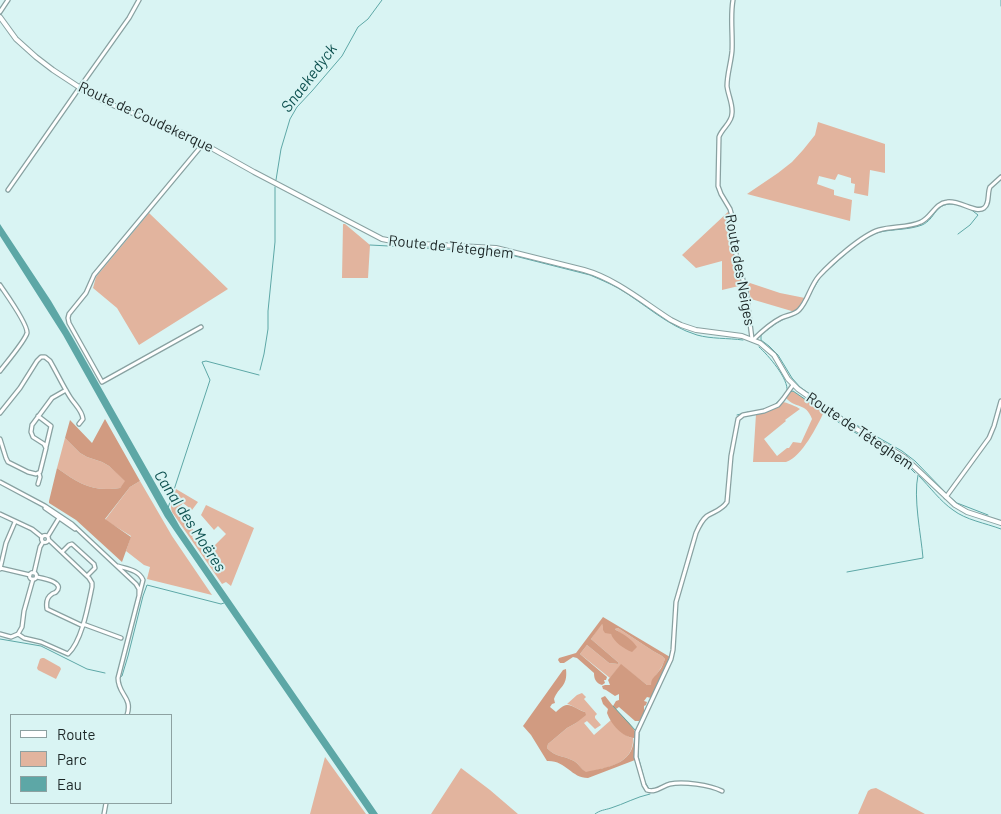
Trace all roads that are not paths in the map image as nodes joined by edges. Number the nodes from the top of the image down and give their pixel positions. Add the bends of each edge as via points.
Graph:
1 (8, 0) edge
2 (139, 0) edge
3 (733, 0) edge
4 (0, 12) edge
5 (0, 17) edge
6 (80, 87) junction
7 (204, 144) junction
8 (1001, 177) edge
9 (279, 185) joint
10 (8, 190) dead end
11 (0, 286) edge
12 (201, 327) dead end
13 (752, 339) junction
14 (0, 371) edge
15 (793, 385) junction
16 (66, 390) junction
17 (1001, 401) edge
18 (0, 412) edge
19 (38, 416) junction
20 (79, 424) dead end
21 (0, 439) edge
22 (46, 447) junction
23 (2, 450) edge
24 (39, 473) junction
25 (0, 482) edge
26 (38, 484) dead end
27 (946, 497) junction
28 (0, 514) edge
29 (60, 517) junction
30 (15, 522) junction
31 (1001, 524) edge
32 (42, 537) junction
33 (48, 538) junction
34 (43, 542) junction
35 (0, 548) edge
36 (4, 550) junction
37 (61, 552) junction
38 (116, 565) junction
39 (0, 568) edge
40 (34, 573) junction
41 (30, 575) junction
42 (141, 575) junction
43 (87, 576) junction
44 (35, 578) junction
45 (132, 581) junction
46 (139, 596) junction
47 (83, 625) junction
48 (0, 634) edge
49 (18, 634) junction
50 (121, 638) dead end
51 (127, 714) edge
52 (722, 791) dead end

1 - 4 street
2 - 6 street
3 - 13 street, Route des Neiges via 732,51 727,81 732,114 719,137 718,180 731,211 733,244 746,291
5 - 6 main road, Route de Coudekerque via 29,52
6 - 7 main road, Route de Coudekerque via 101,100
6 - 10 street
7 - 9 main road, Route de Coudekerque
7 - 12 street via 94,276 68,317 102,382
8 - 13 street via 990,187 984,208 976,210 957,202 945,202 921,222 867,236 817,277 799,310
9 - 13 main road, Route de Téteghem via 384,240 496,248 580,269 611,281 682,325 702,332
11 - 14 street via 25,324 27,333
13 - 15 main road, Route de Téteghem via 772,353
15 - 27 main road, Route de Téteghem via 848,424 906,458
15 - 52 street via 776,406 743,415 738,420 727,502 723,508 704,518 696,532 676,600 672,657 637,733 636,758 647,790 675,784
16 - 18 street via 50,360 42,357
16 - 19 street via 52,398
16 - 20 street via 82,416
17 - 27 street via 990,438
19 - 22 street via 52,426
19 - 22 street via 31,432 35,440
21 - 23 street
22 - 24 street
23 - 24 street via 9,463 28,472
24 - 26 street
25 - 29 street
27 - 31 main road, Route de Téteghem via 967,512
28 - 30 street
29 - 33 street
29 - 38 street via 75,526
30 - 32 street
30 - 36 street
32 - 33 street
32 - 34 street
33 - 34 street
33 - 37 street
34 - 40 street
35 - 36 street
36 - 39 street
37 - 43 street
37 - 43 street via 72,543 94,564 95,568
38 - 42 street
38 - 45 street
39 - 41 street
40 - 41 street
40 - 44 street
41 - 44 street
42 - 45 street via 138,581
42 - 46 street via 143,581
43 - 47 street via 92,586
44 - 47 street via 57,585 56,592 48,597 47,609
44 - 49 street
45 - 46 street via 138,587
46 - 51 street via 118,678 119,687 128,702
47 - 49 street via 68,654
47 - 50 street
48 - 49 street via 8,637

